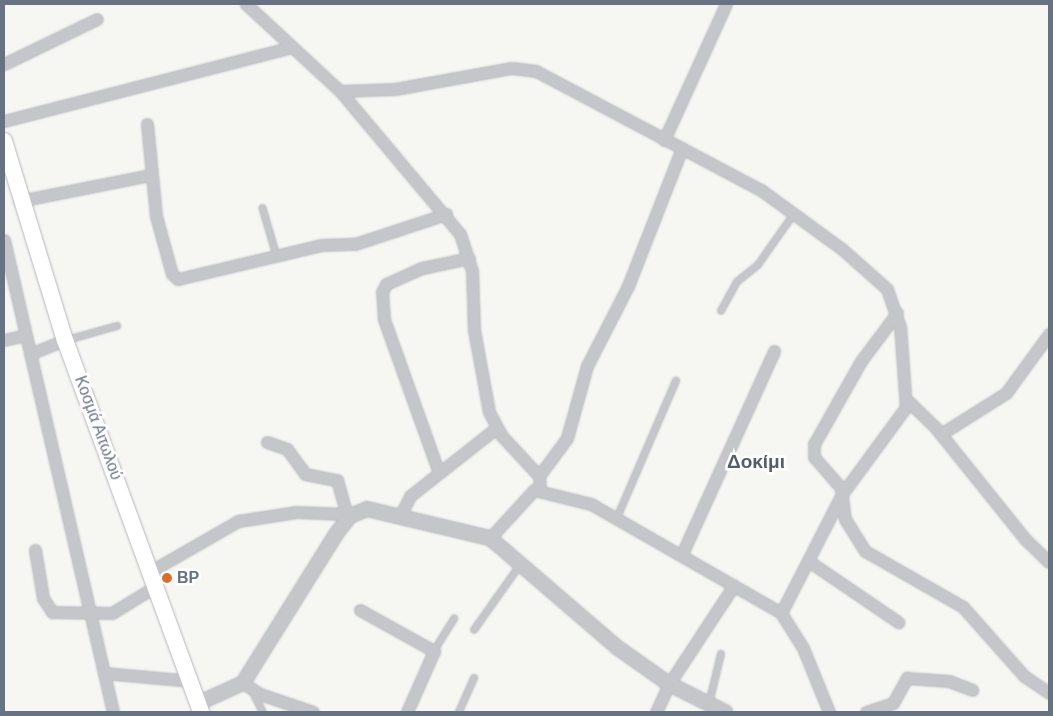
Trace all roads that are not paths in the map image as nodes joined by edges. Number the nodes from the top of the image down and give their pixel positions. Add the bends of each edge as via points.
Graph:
1 (246, 4) edge
2 (726, 4) edge
3 (97, 19) dead end
4 (292, 47) junction
5 (4, 64) edge
6 (340, 91) junction
7 (4, 121) edge
8 (147, 124) dead end
9 (4, 140) edge
10 (664, 140) junction
11 (682, 148) junction
12 (150, 175) junction
13 (19, 200) junction
14 (263, 208) dead end
15 (446, 214) junction
16 (794, 214) junction
17 (4, 240) edge
18 (276, 256) junction
19 (468, 258) junction
20 (721, 311) dead end
21 (897, 313) junction
22 (117, 326) dead end
23 (1049, 334) edge
24 (26, 335) junction
25 (4, 340) edge
26 (65, 340) junction
27 (774, 351) dead end
28 (30, 354) junction
29 (676, 381) dead end
30 (907, 400) junction
31 (496, 428) junction
32 (941, 434) junction
33 (267, 442) dead end
34 (439, 473) junction
35 (539, 476) junction
36 (540, 489) junction
37 (842, 494) junction
38 (401, 514) junction
39 (346, 516) junction
40 (617, 518) junction
41 (490, 538) junction
42 (34, 550) dead end
43 (682, 554) junction
44 (810, 562) junction
45 (1049, 562) edge
46 (522, 563) junction
47 (154, 579) junction
48 (734, 585) junction
49 (360, 610) dead end
50 (781, 613) junction
51 (91, 616) junction
52 (454, 618) dead end
53 (898, 622) dead end
54 (474, 630) dead end
55 (434, 651) junction
56 (720, 654) dead end
57 (104, 673) junction
58 (474, 678) dead end
59 (192, 681) junction
60 (669, 684) junction
61 (247, 686) junction
62 (972, 690) dead end
63 (1049, 693) edge
64 (200, 708) edge
65 (716, 710) edge
66 (114, 712) edge
67 (263, 712) edge
68 (313, 712) edge
69 (407, 712) edge
70 (459, 712) edge
71 (656, 712) edge
72 (829, 712) edge
73 (866, 712) edge

1 - 4 street
2 - 10 street
3 - 5 street
4 - 6 street
4 - 7 street
6 - 10 street via 364,93 481,72 527,69 560,82
6 - 15 street via 376,138
8 - 12 street
9 - 13 main road, Κοσμά Αιτωλού
10 - 11 street
11 - 16 street via 760,190
11 - 35 street via 628,286 587,366 567,438
12 - 13 street
12 - 18 street via 175,277 219,273
13 - 26 main road, Κοσμά Αιτωλού
14 - 18 lane
15 - 18 street via 354,244 322,245
15 - 19 street
16 - 20 lane via 758,265 737,282
16 - 21 street via 887,289
17 - 24 street
19 - 31 street via 481,376
19 - 34 street via 422,268 386,284 382,292 384,319
21 - 30 street
21 - 37 street via 860,361 813,447 816,462
22 - 26 lane
23 - 32 street via 1006,393
24 - 25 street
24 - 28 street
26 - 28 street
26 - 47 main road, Κοσμά Αιτωλού
27 - 43 street
28 - 51 street
29 - 40 lane
30 - 32 street
30 - 37 street
31 - 34 street
31 - 35 street
32 - 45 street via 1025,540
33 - 39 street via 287,448 305,474 334,477
34 - 38 street via 408,498
35 - 36 street
36 - 40 street via 591,504
36 - 41 street via 532,492
37 - 44 street
37 - 63 street via 841,508 849,530 865,551 963,607 1024,676
38 - 39 street via 364,509
38 - 41 street
39 - 47 street via 296,512 238,520
39 - 61 street
40 - 43 street
41 - 46 street
42 - 51 street via 46,607
43 - 48 street
44 - 50 street
44 - 53 street
46 - 54 lane
46 - 60 street via 594,629
47 - 51 street via 118,611
47 - 59 main road, Κοσμά Αιτωλού
48 - 50 street
48 - 60 street
49 - 55 street
50 - 72 street via 803,648
51 - 57 street
52 - 55 lane
55 - 69 street
56 - 65 lane
57 - 59 street
57 - 66 street
58 - 70 lane
59 - 64 main road, Κοσμά Αιτωλού
60 - 65 street
60 - 71 street
61 - 64 street
61 - 67 lane
61 - 68 street
62 - 73 street via 948,681 907,678 893,703

